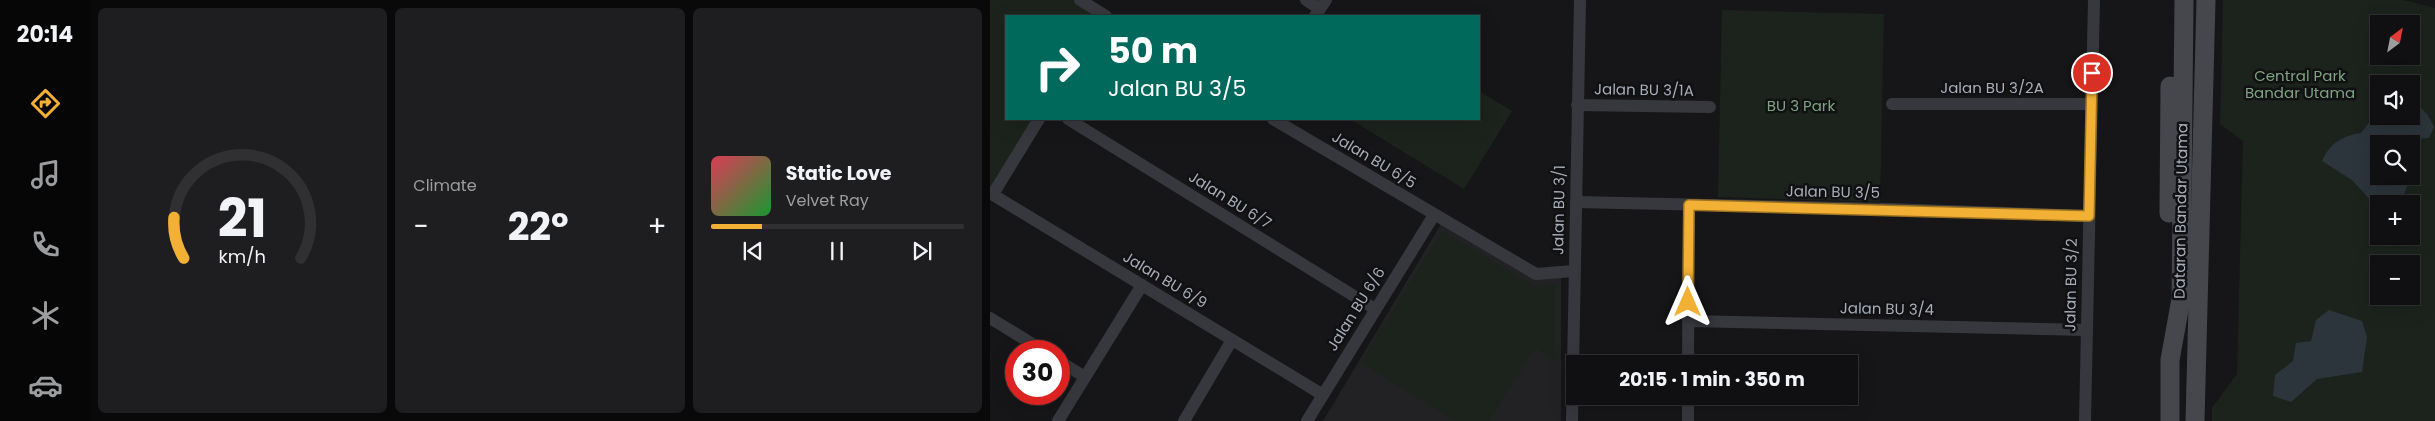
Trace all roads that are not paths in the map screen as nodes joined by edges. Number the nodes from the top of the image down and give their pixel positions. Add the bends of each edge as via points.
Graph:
1 (1080, 0) edge
2 (1306, 0) edge
3 (1580, 0) edge
4 (2094, 0) edge
5 (2172, 0) edge
6 (2184, 0) edge
7 (2206, 0) edge
8 (1320, 8) edge
9 (1102, 15) edge
10 (1892, 104) dead end
11 (2091, 104) junction
12 (1577, 105) junction
13 (1710, 107) dead end
14 (1038, 120) edge
15 (1070, 120) edge
16 (1275, 120) edge
17 (991, 194) edge
18 (1576, 202) junction
19 (1689, 205) junction
20 (1434, 215) junction
21 (2089, 216) junction
22 (1573, 271) junction
23 (1142, 285) junction
24 (1375, 309) junction
25 (990, 318) edge
26 (1688, 320) junction
27 (2086, 330) junction
28 (1026, 340) edge
29 (1232, 340) junction
30 (1688, 355) edge
31 (2170, 360) junction
32 (1070, 368) edge
33 (1086, 377) junction
34 (1323, 395) junction
35 (1688, 405) edge
36 (1058, 421) edge
37 (1184, 421) edge
38 (1307, 421) edge
39 (1572, 421) edge
40 (1688, 421) edge
41 (2085, 421) edge
42 (2170, 421) edge
43 (2195, 421) edge

1 - 9 street
2 - 8 street
3 - 12 street, Jalan BU 3/1
4 - 11 street, Jalan BU 3/2
5 - 31 main road
6 - 31 main road, Dataran Bandar Utama via 2181,299
7 - 43 main road, Dataran Bandar Utama
10 - 11 street, Jalan BU 3/2A
11 - 21 street, Jalan BU 3/2
12 - 13 street, Jalan BU 3/1A
12 - 18 street, Jalan BU 3/1
14 - 17 street
15 - 24 street, Jalan BU 6/7
16 - 20 street, Jalan BU 6/5
17 - 23 street, Jalan BU 6/9
18 - 19 street, Jalan BU 3/5
18 - 22 street, Jalan BU 3/1
19 - 21 street, Jalan BU 3/5
19 - 26 street
20 - 22 street, Jalan BU 6/5 via 1536,274
20 - 24 street, Jalan BU 6/6
21 - 27 street, Jalan BU 3/2
22 - 39 street, Jalan BU 3/1
23 - 29 street, Jalan BU 6/9
23 - 33 street
24 - 34 street, Jalan BU 6/6
25 - 28 street
26 - 27 street, Jalan BU 3/4
26 - 30 street
27 - 41 street, Jalan BU 3/2
29 - 34 street, Jalan BU 6/9
29 - 37 street
31 - 42 main road, Dataran Bandar Utama
32 - 33 street
33 - 36 street
34 - 38 street, Jalan BU 6/6
35 - 40 street

